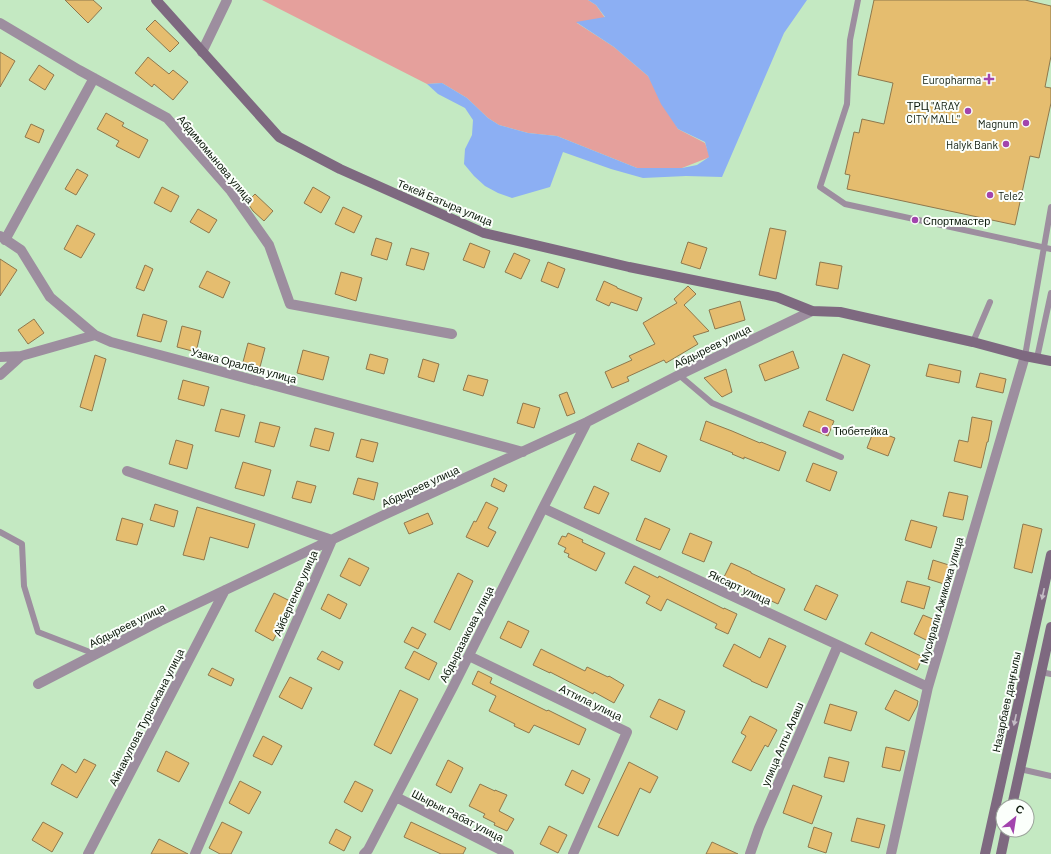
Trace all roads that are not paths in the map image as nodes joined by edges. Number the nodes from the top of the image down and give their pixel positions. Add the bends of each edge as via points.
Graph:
1 (156, 0) edge
2 (227, 0) edge
3 (858, 0) edge
4 (0, 24) edge
5 (202, 52) junction
6 (94, 78) junction
7 (1051, 207) edge
8 (3, 238) edge
9 (1044, 248) junction
10 (1051, 249) edge
11 (1051, 293) edge
12 (990, 302) dead end
13 (812, 311) junction
14 (452, 334) dead end
15 (95, 335) junction
16 (973, 342) junction
17 (21, 356) junction
18 (1025, 356) junction
19 (0, 357) edge
20 (1037, 358) junction
21 (1051, 361) edge
22 (0, 375) edge
23 (679, 375) junction
24 (587, 422) junction
25 (523, 452) junction
26 (841, 457) dead end
27 (127, 471) dead end
28 (543, 508) junction
29 (0, 532) edge
30 (332, 540) junction
31 (1051, 555) edge
32 (225, 590) junction
33 (1051, 627) edge
34 (838, 645) junction
35 (95, 654) junction
36 (469, 656) junction
37 (1046, 673) edge
38 (38, 684) dead end
39 (928, 687) junction
40 (1020, 769) junction
41 (1051, 776) edge
42 (396, 797) junction
43 (1014, 798) edge
44 (1004, 838) edge
45 (88, 854) edge
46 (195, 854) edge
47 (364, 854) edge
48 (509, 854) edge
49 (573, 854) edge
50 (750, 854) edge
51 (891, 854) edge
52 (985, 854) edge
53 (1001, 854) edge

1 - 5 street, Текей Батыра улица
2 - 5 street
3 - 9 lane via 850,40 847,104 820,187 845,204
4 - 6 street, Абдимомынова улица
5 - 13 street, Текей Батыра улица via 279,137 340,169 484,234 777,298
6 - 8 street
6 - 14 street, Абдимомынова улица via 167,118 231,191 269,245 290,304
7 - 9 lane
8 - 15 street, Узака Оралбая улица via 21,250 50,297
9 - 10 lane
9 - 18 lane
11 - 20 lane
12 - 16 lane
13 - 16 street, Текей Батыра улица via 840,312
13 - 23 street, Абдыреев улица
15 - 17 street
15 - 25 street, Узака Оралбая улица via 111,342
16 - 18 street, Текей Батыра улица
17 - 19 street
17 - 22 street
18 - 20 street, Текей Батыра улица
18 - 39 street, Мусирали Ажикожа улица
20 - 21 street, Текей Батыра улица
23 - 24 street, Абдыреев улица
23 - 26 lane via 712,403
24 - 25 street, Абдыреев улица
24 - 28 street, Абдыразакова улица
25 - 30 street, Абдыреев улица
27 - 30 street, Айбергенов улица
28 - 34 street, Яксарт улица
28 - 36 street, Абдыразакова улица
29 - 35 lane via 22,544 24,586 38,632
30 - 32 street, Абдыреев улица
30 - 46 street, Айбергенов улица
31 -> 52 street, Назарбаев даңғылы
32 - 35 street, Абдыреев улица
32 - 45 street, Айнакулова Турысжана улица
33 - 37 street
34 - 39 street, Яксарт улица
34 - 50 street, улица Алты Алаш
35 - 38 street, Абдыреев улица
36 - 42 street, Абдыразакова улица
36 - 49 street, Аттила улица via 627,732
37 - 40 street
39 - 51 street, Мусирали Ажикожа улица
40 - 41 lane
40 - 43 street
42 - 47 street, Абдыразакова улица
42 - 48 street, Шырык Рабат улица
44 - 53 street

